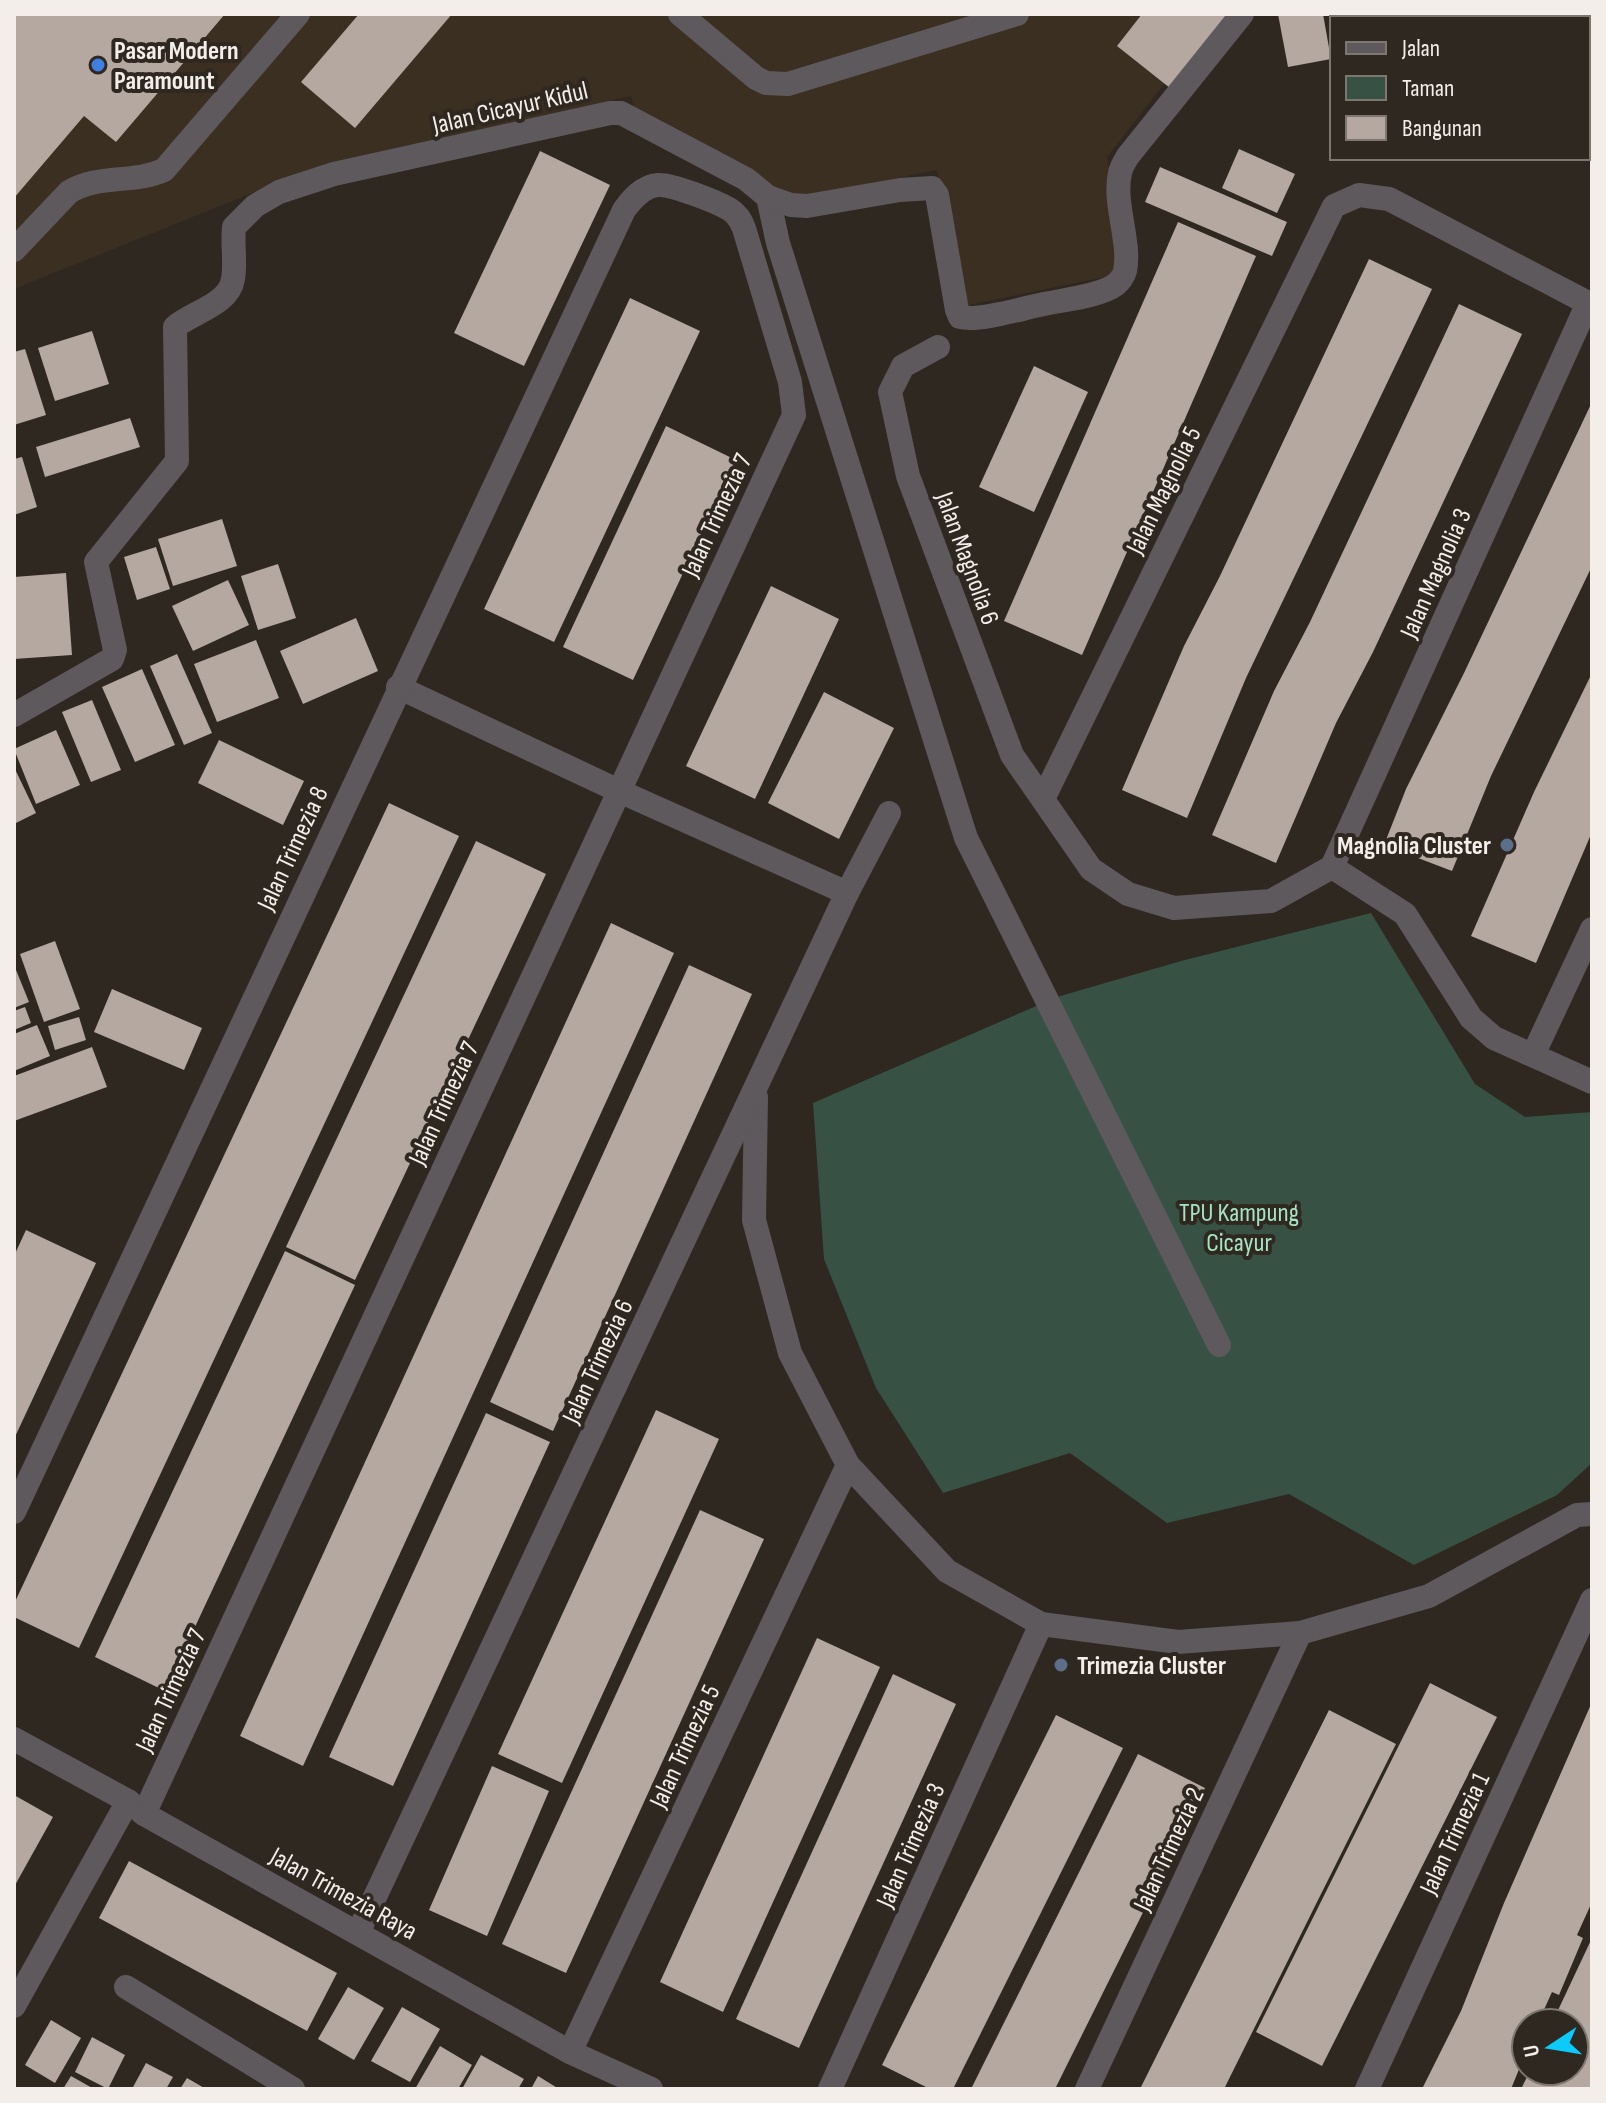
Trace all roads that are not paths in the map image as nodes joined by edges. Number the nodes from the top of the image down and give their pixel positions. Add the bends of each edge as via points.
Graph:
1 (298, 14) edge
2 (1017, 14) edge
3 (1242, 14) edge
4 (693, 18) edge
5 (768, 197) junction
6 (14, 250) edge
7 (1590, 302) edge
8 (938, 347) dead end
9 (794, 415) joint
10 (398, 687) junction
11 (14, 715) edge
12 (619, 791) junction
13 (1043, 799) junction
14 (889, 813) dead end
15 (1332, 867) junction
16 (847, 893) junction
17 (1592, 929) edge
18 (1533, 1055) junction
19 (1592, 1082) edge
20 (756, 1088) junction
21 (1219, 1345) dead end
22 (848, 1465) junction
23 (14, 1512) edge
24 (1592, 1514) edge
25 (1592, 1600) edge
26 (1041, 1624) junction
27 (1300, 1633) junction
28 (14, 1739) edge
29 (136, 1807) junction
30 (358, 1933) junction
31 (126, 1987) dead end
32 (14, 2006) edge
33 (570, 2052) junction
34 (293, 2089) edge
35 (651, 2089) edge
36 (830, 2089) edge
37 (1087, 2089) edge
38 (1367, 2089) edge

1 - 6 street via 164,170 79,186
2 - 4 street via 788,84 756,78
3 - 5 street, Jalan Cicayur Kidul via 1120,171 1125,271 1113,287 964,319 957,310 932,188 798,206
5 - 11 street, Jalan Cicayur Kidul via 746,179 636,119 610,113 334,174 255,206 234,227 231,287 175,327 177,461 96,562 115,650 112,659
5 - 21 street via 778,243 966,838
7 - 13 street, Jalan Magnolia 5 via 1389,199 1359,195 1334,206
7 - 15 street, Jalan Magnolia 3
8 - 13 street, Jalan Magnolia 6 via 903,366 890,392 908,476 1012,755
9 - 10 street, Jalan Trimezia 8 via 790,382 742,221 729,209 660,185 642,191 624,210
9 - 12 street, Jalan Trimezia 7
10 - 12 street
10 - 23 street, Jalan Trimezia 8
12 - 16 street
12 - 29 street, Jalan Trimezia 7
13 - 15 street, Jalan Magnolia 6 via 1091,869 1128,894 1174,908 1271,901
14 - 16 street, Jalan Trimezia 6
15 - 18 street via 1405,914 1471,1018 1494,1038
16 - 20 street, Jalan Trimezia 6
17 - 18 street
18 - 19 street
20 - 22 street via 754,1220 790,1353
20 - 30 street, Jalan Trimezia 6
22 - 26 street via 947,1571
22 - 33 street, Jalan Trimezia 5
24 - 27 street via 1577,1515 1429,1596
25 - 38 street, Jalan Trimezia 1
26 - 27 street via 1178,1642
26 - 36 street, Jalan Trimezia 3
27 - 37 street, Jalan Trimezia 2
28 - 29 street, Jalan Trimezia Raya
29 - 30 street, Jalan Trimezia Raya
29 - 32 street, Jalan Trimezia 7
30 - 33 street, Jalan Trimezia Raya
31 - 34 street
33 - 35 street, Jalan Trimezia Raya

